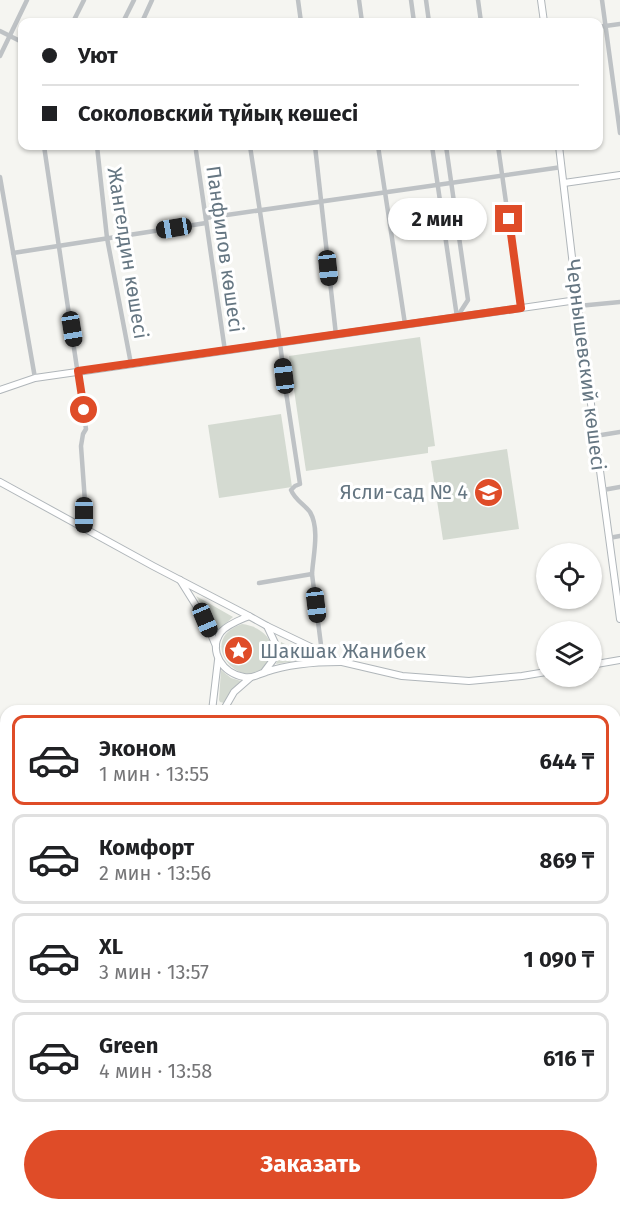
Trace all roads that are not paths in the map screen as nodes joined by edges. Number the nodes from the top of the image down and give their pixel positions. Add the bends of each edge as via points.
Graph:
1 (27, 0) edge
2 (84, 0) edge
3 (134, 0) edge
4 (152, 0) edge
5 (298, 0) edge
6 (359, 0) edge
7 (411, 0) edge
8 (426, 0) edge
9 (478, 0) edge
10 (541, 0) edge
11 (602, 0) edge
12 (75, 18) edge
13 (125, 18) edge
14 (144, 18) edge
15 (300, 18) edge
16 (361, 18) edge
17 (413, 18) edge
18 (428, 18) edge
19 (480, 18) edge
20 (543, 18) edge
21 (620, 24) edge
22 (605, 26) junction
23 (0, 31) edge
24 (9, 36) junction
25 (18, 40) edge
26 (0, 56) edge
27 (620, 133) edge
28 (45, 150) edge
29 (97, 150) edge
30 (251, 150) edge
31 (315, 150) edge
32 (379, 150) edge
33 (433, 150) edge
34 (447, 150) edge
35 (499, 150) edge
36 (560, 150) edge
37 (196, 151) dead end
38 (562, 167) junction
39 (620, 175) edge
40 (503, 176) junction
41 (0, 177) edge
42 (452, 183) junction
43 (564, 183) junction
44 (438, 185) junction
45 (385, 192) junction
46 (321, 202) junction
47 (0, 203) edge
48 (6, 206) junction
49 (259, 211) junction
50 (206, 221) junction
51 (107, 238) junction
52 (59, 246) junction
53 (13, 253) junction
54 (620, 302) edge
55 (578, 303) junction
56 (521, 308) junction
57 (457, 317) junction
58 (405, 324) junction
59 (336, 335) junction
60 (280, 343) junction
61 (225, 351) junction
62 (131, 364) junction
63 (78, 371) junction
64 (35, 378) junction
65 (0, 390) edge
66 (620, 432) edge
67 (595, 435) junction
68 (0, 482) edge
69 (620, 487) edge
70 (603, 490) junction
71 (84, 528) junction
72 (620, 536) edge
73 (609, 537) junction
74 (312, 574) junction
75 (180, 579) junction
76 (259, 583) dead end
77 (618, 588) edge
78 (249, 616) junction
79 (620, 620) edge
80 (267, 626) junction
81 (216, 646) junction
82 (318, 651) junction
83 (218, 660) junction
84 (620, 660) edge
85 (342, 662) junction
86 (602, 663) edge
87 (264, 672) junction
88 (536, 674) edge
89 (250, 678) junction
90 (213, 705) edge
91 (226, 705) edge

1 - 24 street
2 - 12 street
3 - 13 street
4 - 14 street
5 - 15 street
6 - 16 street
7 - 17 street
8 - 18 street
9 - 19 street
10 - 20 street
11 - 22 street
21 - 22 street
22 - 27 street
23 - 24 street
24 - 25 street
24 - 26 street
28 - 52 street
29 - 51 street, Жангелдин көшесі
30 - 49 street
31 - 46 street
32 - 45 street
33 - 44 street
34 - 42 street
35 - 40 street
36 - 38 street, Чернышевский көшесі
37 - 50 street, Панфилов көшесі
38 - 40 street
38 - 43 street, Чернышевский көшесі
39 - 43 street
40 - 42 street
40 - 56 street
41 - 48 street
42 - 44 street
42 - 57 street via 468,300
43 - 55 street, Чернышевский көшесі
44 - 45 street
44 - 57 street
45 - 46 street
45 - 58 street
46 - 49 street
46 - 59 street
47 - 48 street
48 - 53 street
49 - 50 street
49 - 60 street
50 - 51 street
50 - 61 street, Панфилов көшесі
51 - 52 street
51 - 62 street, Жангелдин көшесі
52 - 53 street
52 - 63 street
53 - 64 street
54 - 55 street
55 - 56 street
55 - 67 street, Чернышевский көшесі
56 - 57 street
57 - 58 street
58 - 59 street
59 - 60 street
60 - 61 street
60 - 74 street via 300,484 291,490 312,515
61 - 62 street
62 - 63 street
63 - 64 street
63 - 71 street via 86,429 81,446
64 - 65 street
66 - 67 street
67 - 70 street, Чернышевский көшесі
68 - 71 street
69 - 70 street
70 - 73 street, Чернышевский көшесі
71 - 75 street
72 - 73 street
73 - 77 street, Чернышевский көшесі
74 - 76 street
74 - 82 street via 321,645
75 - 78 street
75 - 81 street
77 - 79 street, Чернышевский көшесі
78 - 80 street
78 - 81 street via 227,626
80 - 82 street
80 - 87 street via 275,652
81 - 83 street
82 - 85 street
83 - 89 street via 232,674
83 - 90 street
84 - 86 street
85 - 87 street via 314,662
85 - 88 street via 402,676 456,681
87 - 89 street
89 - 91 street

